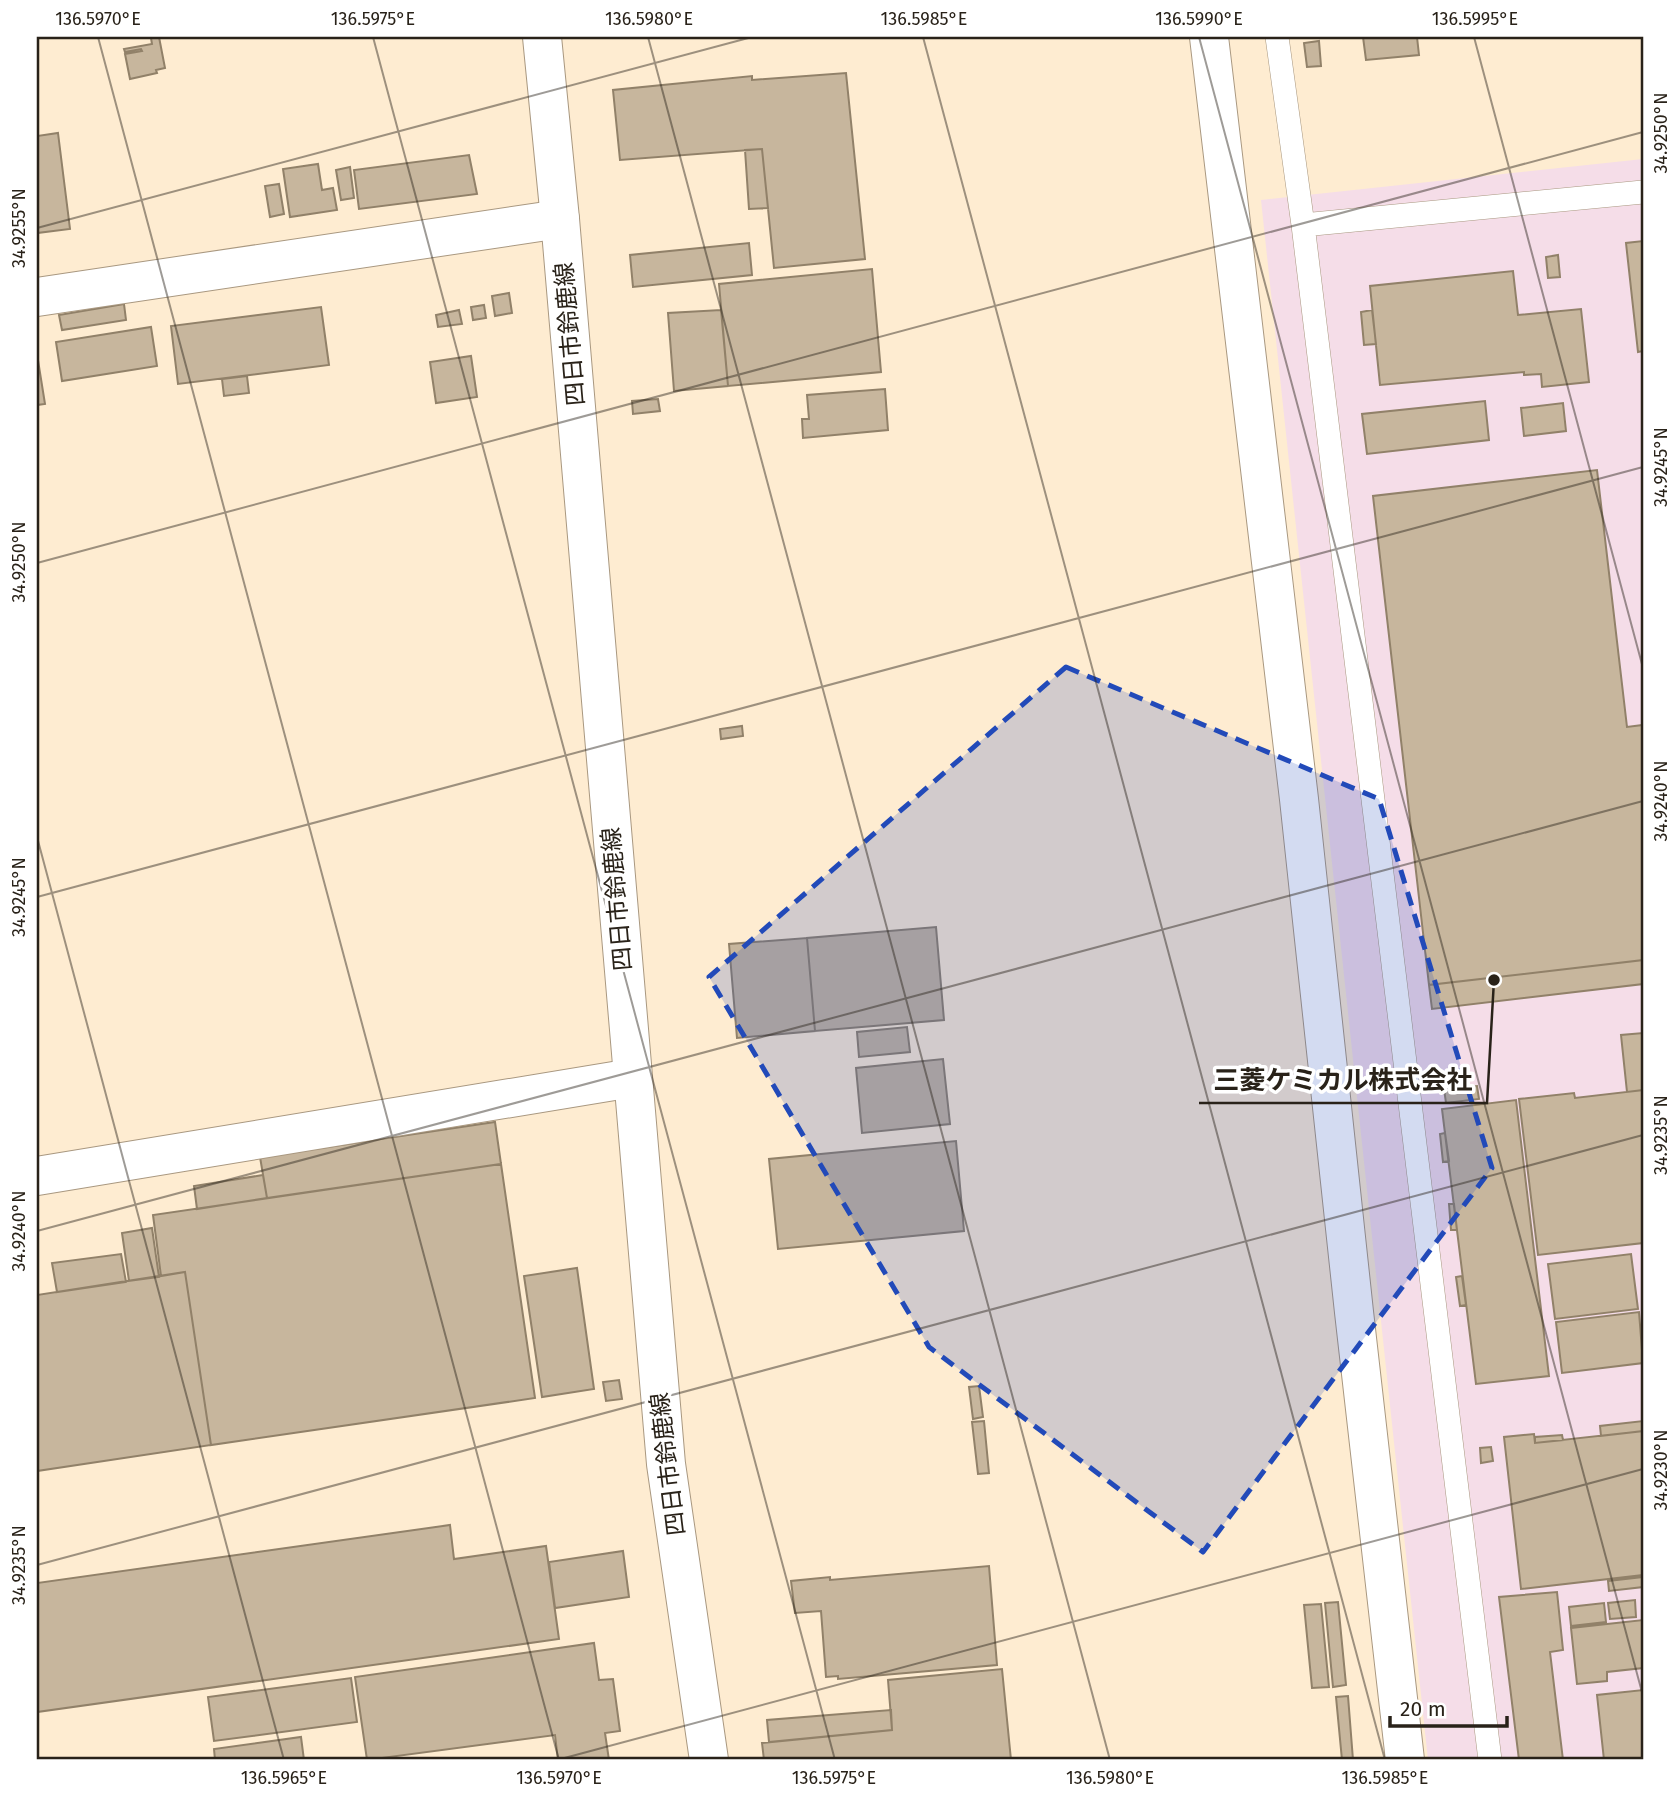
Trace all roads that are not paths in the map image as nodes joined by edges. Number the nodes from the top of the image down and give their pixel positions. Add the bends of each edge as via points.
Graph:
1 (542, 37) edge
2 (1209, 37) edge
3 (1277, 37) edge
4 (1643, 192) edge
5 (560, 219) junction
6 (1303, 225) junction
7 (37, 297) edge
8 (632, 1078) junction
9 (37, 1177) edge
10 (709, 1760) edge
11 (1405, 1760) edge
12 (1490, 1760) edge

1 - 5 street, 四日市鈴鹿線
2 - 11 street via 1298,785
3 - 6 lane
4 - 6 lane
5 - 7 street
5 - 8 street, 四日市鈴鹿線
6 - 12 lane
8 - 9 street
8 - 10 street, 四日市鈴鹿線 via 666,1464

